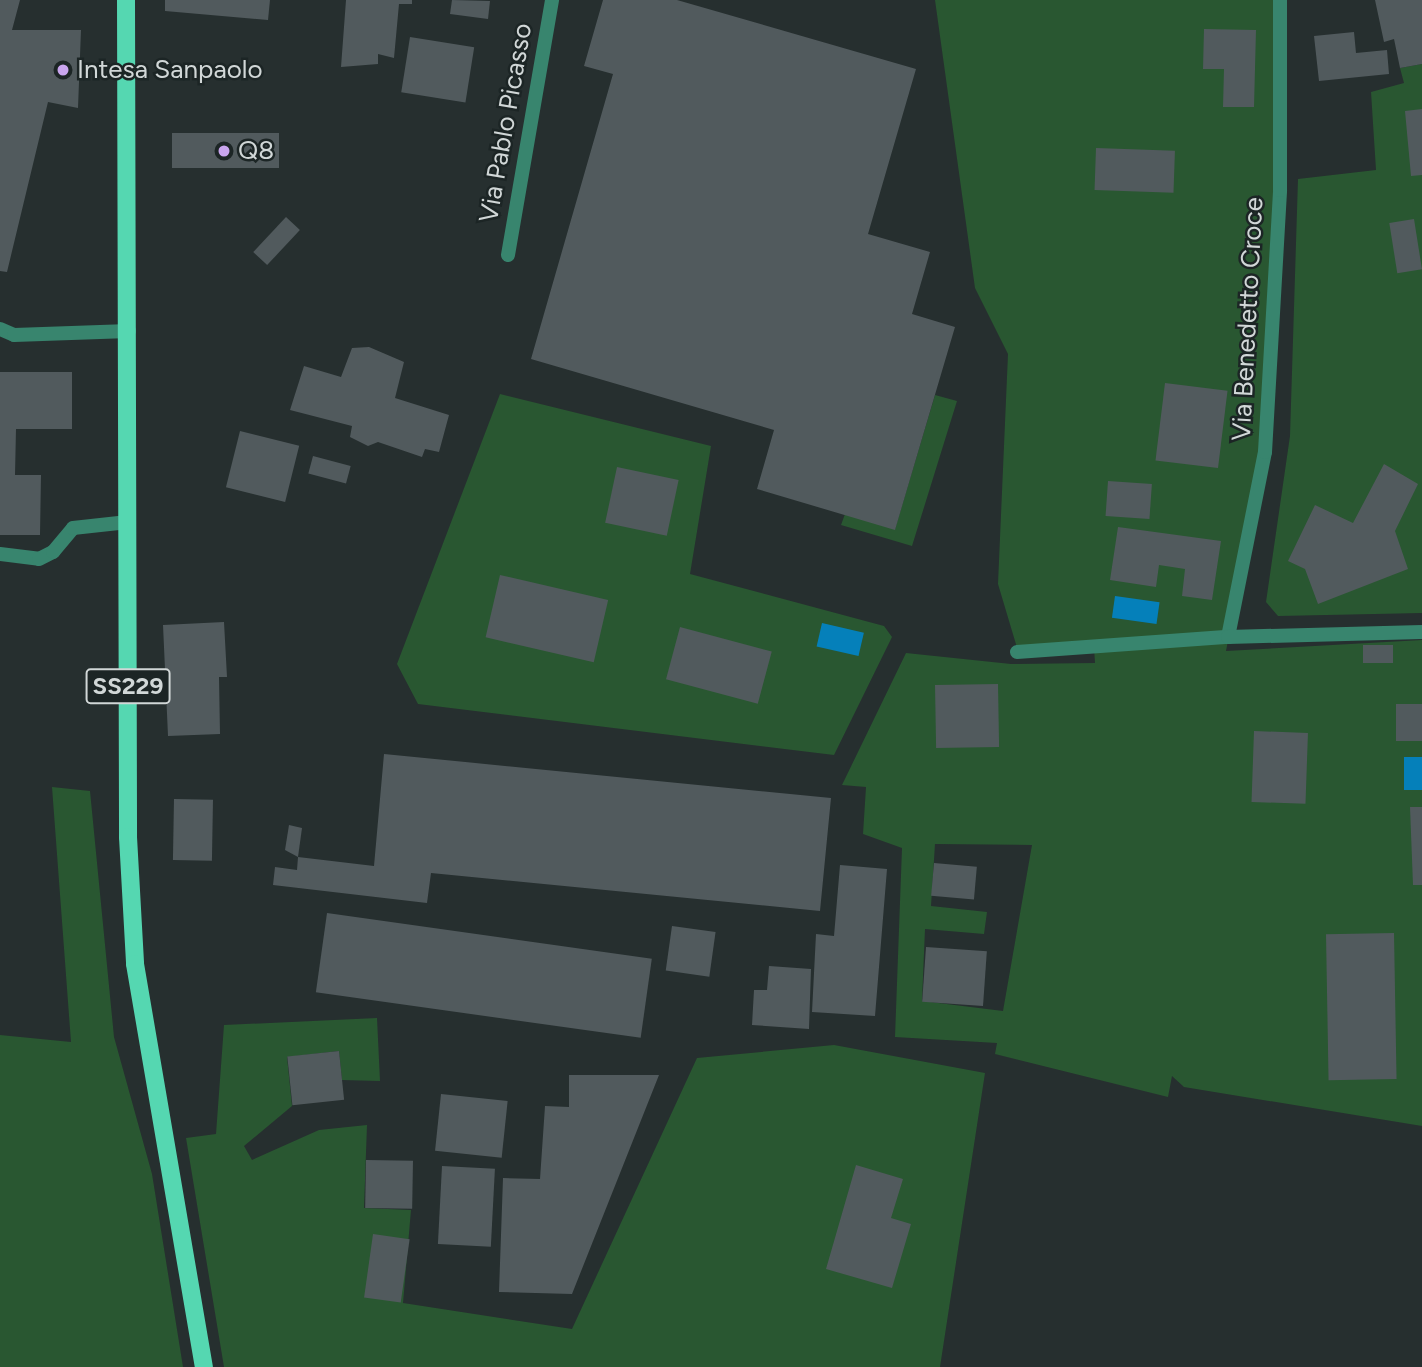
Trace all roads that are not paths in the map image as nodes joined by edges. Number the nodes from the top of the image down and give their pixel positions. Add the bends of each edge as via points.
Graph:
1 (126, 0) edge
2 (552, 0) edge
3 (1280, 0) edge
4 (508, 255) dead end
5 (129, 331) junction
6 (5, 335) edge
7 (128, 522) junction
8 (0, 554) edge
9 (1422, 632) edge
10 (1228, 637) junction
11 (1017, 652) dead end
12 (204, 1367) edge

1 - 5 main road, SS229
2 - 4 street, Via Pablo Picasso
3 - 10 street, Via Benedetto Croce via 1280,190 1265,452
5 - 6 street
5 - 7 main road, SS229
7 - 8 street via 73,528 53,552 39,559
7 - 12 main road, SS229 via 128,837 135,964
9 - 10 street
10 - 11 street

